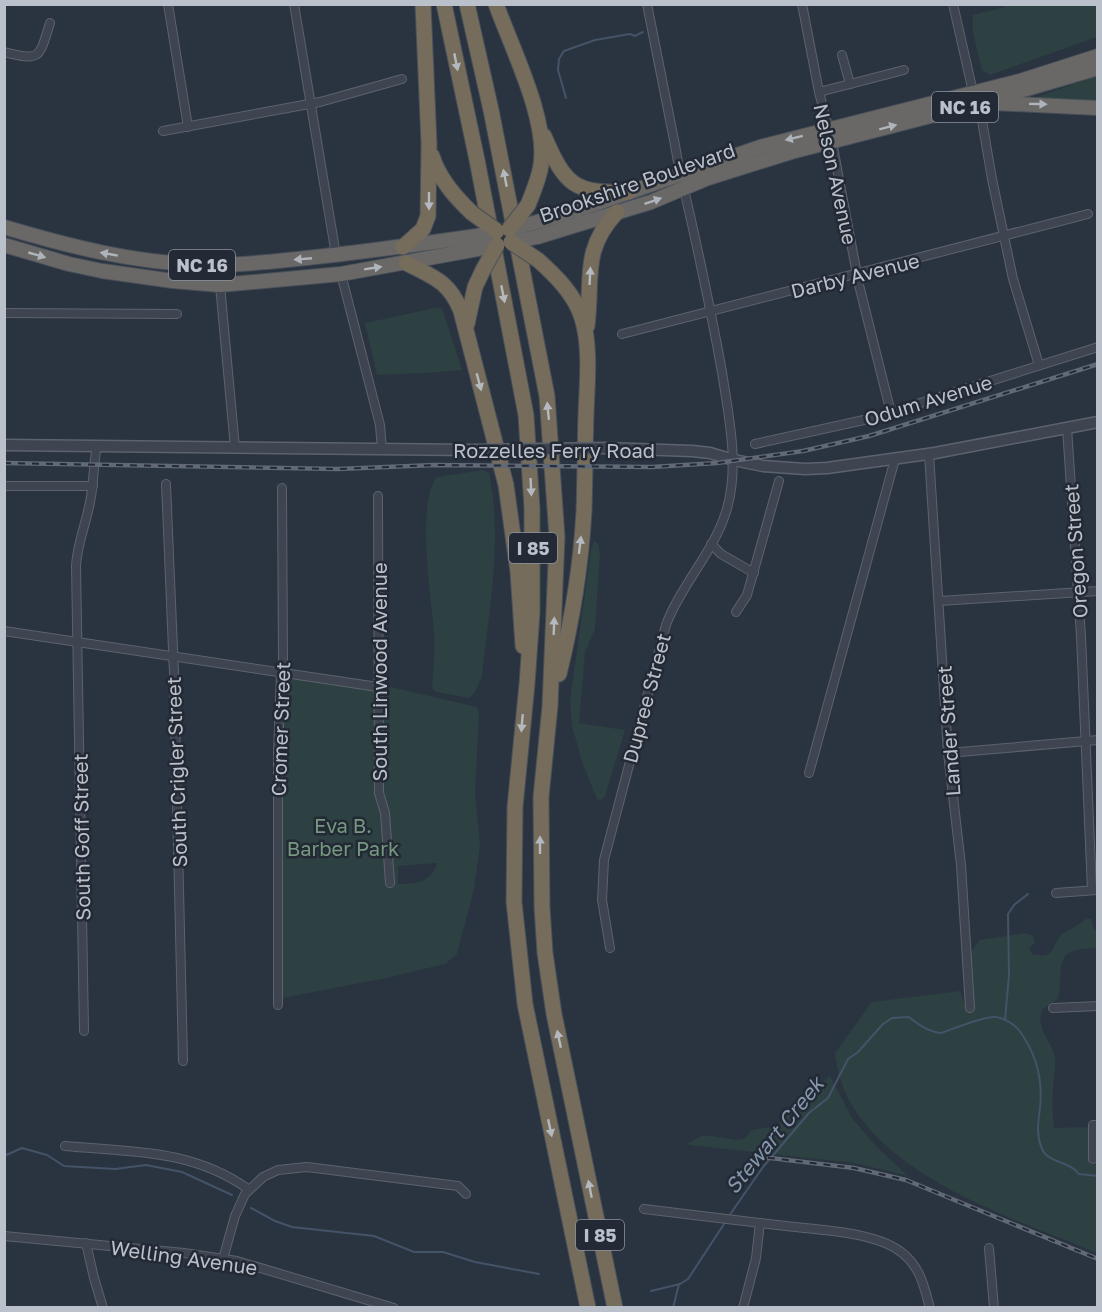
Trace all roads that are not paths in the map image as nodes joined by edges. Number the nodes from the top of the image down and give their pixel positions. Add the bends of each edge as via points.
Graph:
1 (168, 4) edge
2 (294, 4) edge
3 (423, 4) edge
4 (444, 4) edge
5 (467, 4) edge
6 (496, 4) edge
7 (646, 4) edge
8 (802, 4) edge
9 (953, 4) edge
10 (50, 23) dead end
11 (4, 52) edge
12 (842, 55) dead end
13 (1098, 56) edge
14 (1098, 68) edge
15 (904, 70) dead end
16 (402, 79) dead end
17 (850, 84) junction
18 (819, 92) junction
19 (976, 97) junction
20 (310, 104) junction
21 (1098, 108) edge
22 (538, 122) junction
23 (188, 127) junction
24 (163, 131) dead end
25 (830, 136) junction
26 (429, 144) junction
27 (680, 174) junction
28 (684, 189) junction
29 (629, 192) junction
30 (618, 212) junction
31 (1088, 214) dead end
32 (4, 227) edge
33 (535, 230) junction
34 (504, 237) junction
35 (1004, 237) junction
36 (478, 242) junction
37 (4, 245) edge
38 (403, 247) junction
39 (336, 255) junction
40 (406, 263) junction
41 (213, 265) junction
42 (122, 274) junction
43 (341, 274) junction
44 (857, 275) junction
45 (219, 285) junction
46 (710, 312) junction
47 (4, 313) edge
48 (177, 314) dead end
49 (467, 334) junction
50 (622, 334) dead end
51 (586, 335) junction
52 (1098, 347) edge
53 (1039, 365) junction
54 (891, 412) junction
55 (1098, 422) edge
56 (1067, 428) junction
57 (755, 444) dead end
58 (4, 445) edge
59 (97, 446) junction
60 (235, 448) junction
61 (382, 450) junction
62 (929, 453) junction
63 (895, 459) junction
64 (734, 460) junction
65 (779, 481) dead end
66 (166, 484) dead end
67 (4, 486) edge
68 (93, 486) junction
69 (282, 488) dead end
70 (378, 496) dead end
71 (711, 544) junction
72 (754, 573) junction
73 (1098, 591) edge
74 (1078, 592) junction
75 (939, 601) junction
76 (736, 612) dead end
77 (4, 631) edge
78 (78, 642) junction
79 (172, 657) junction
80 (281, 673) junction
81 (528, 684) junction
82 (378, 687) junction
83 (550, 706) junction
84 (1098, 740) edge
85 (1086, 741) junction
86 (948, 753) junction
87 (809, 773) dead end
88 (390, 883) dead end
89 (1095, 890) edge
90 (1056, 893) dead end
91 (610, 948) dead end
92 (278, 1005) dead end
93 (1098, 1006) edge
94 (970, 1008) dead end
95 (1053, 1008) dead end
96 (84, 1031) dead end
97 (183, 1061) dead end
98 (1095, 1125) edge
99 (65, 1146) dead end
100 (1094, 1159) dead end
101 (248, 1189) junction
102 (466, 1194) dead end
103 (644, 1209) dead end
104 (760, 1223) junction
105 (4, 1236) edge
106 (572, 1237) junction
107 (86, 1243) junction
108 (989, 1248) dead end
109 (223, 1258) junction
110 (607, 1270) junction
111 (104, 1308) edge
112 (394, 1308) edge
113 (577, 1308) edge
114 (588, 1308) edge
115 (615, 1308) edge
116 (621, 1308) edge
117 (743, 1308) edge
118 (930, 1308) edge
119 (994, 1308) edge

1 - 23 street
2 - 20 street
3 - 26 highway
4 -> 81 highway, I 85 via 526,415 533,560
83 -> 5 highway, I 85 via 557,537 547,396
6 - 22 highway
7 - 27 street
8 - 18 street, Nelson Avenue
9 - 19 street
10 - 11 street via 40,52 33,57
12 - 17 street
13 - 19 highway, Brookshire Boulevard / NC 16
14 - 19 highway, Brookshire Boulevard / NC 16
15 - 17 street
16 - 20 street
17 - 18 street
18 - 25 street, Nelson Avenue
19 -> 21 highway
19 - 25 highway, Brookshire Boulevard / NC 16
19 - 35 street
20 - 23 street
20 - 39 street
22 - 29 highway via 555,161 571,182 590,191
22 - 34 highway, bridge via 542,149 537,184
23 - 24 street
25 -> 27 highway, Brookshire Boulevard / NC 16 via 760,147
25 - 28 highway, Brookshire Boulevard / NC 16
25 - 44 street, Nelson Avenue
26 - 34 highway, bridge via 434,164 457,199
26 -> 38 highway via 428,216 423,229
27 - 29 highway, Brookshire Boulevard / NC 16
30 -> 28 highway, Brookshire Boulevard / NC 16
28 - 46 street, Dupree Street
29 - 33 highway, Brookshire Boulevard / NC 16
30 - 33 highway, Brookshire Boulevard / NC 16
51 -> 30 highway via 592,251
31 - 35 street, Darby Avenue
41 -> 32 highway, Brookshire Boulevard / NC 16 via 105,254
33 - 34 highway, Brookshire Boulevard / NC 16, bridge
34 - 36 highway, Brookshire Boulevard / NC 16, bridge
34 - 49 highway, bridge via 475,287
34 - 51 highway, bridge via 556,278 582,316
35 - 44 street, Darby Avenue
35 - 53 street
36 - 38 highway, Brookshire Boulevard / NC 16
36 - 40 highway, Brookshire Boulevard / NC 16
37 -> 42 highway, Brookshire Boulevard / NC 16
38 - 39 highway, Brookshire Boulevard / NC 16
39 -> 41 highway, Brookshire Boulevard / NC 16
43 -> 40 highway, Brookshire Boulevard / NC 16
40 - 49 highway via 447,286 456,298
41 - 42 highway via 206,274
42 - 45 highway, Brookshire Boulevard / NC 16
43 - 45 highway, Brookshire Boulevard / NC 16
43 - 61 street via 380,425
44 - 46 street, Darby Avenue
44 - 54 street, Nelson Avenue
45 - 60 street
46 - 50 street, Darby Avenue
46 - 64 street, Dupree Street
47 - 48 street
49 -> 81 highway via 506,485
83 -> 51 highway via 570,623 582,537
52 - 53 street, Odum Avenue
53 - 54 street, Odum Avenue
54 - 57 street, Odum Avenue
55 - 56 street, Rozzelles Ferry Road
56 - 62 street, Rozzelles Ferry Road
56 - 74 street, Oregon Street
58 - 59 street, Rozzelles Ferry Road
59 - 60 street, Rozzelles Ferry Road
59 - 68 street, South Goff Street
60 - 61 street, Rozzelles Ferry Road
61 - 64 street, Rozzelles Ferry Road, bridge via 692,450
62 - 63 street, Rozzelles Ferry Road
62 - 75 street, Lander Street
63 - 64 street, Rozzelles Ferry Road via 805,469
63 - 87 street
64 - 71 street, Dupree Street via 727,510
65 - 72 street
66 - 79 street, South Crigler Street
67 - 68 street
68 - 78 street, South Goff Street via 77,552
69 - 80 street, Cromer Street
70 - 82 street, South Linwood Avenue
71 - 72 street
71 - 91 street, Dupree Street via 677,599 666,625 608,841 602,889
72 - 76 street
73 - 74 street
74 - 75 street
74 - 85 street, Oregon Street
75 - 86 street, Lander Street
77 - 78 street
78 - 79 street
78 - 96 street, South Goff Street
79 - 80 street
79 - 97 street, South Crigler Street
80 - 82 street
80 - 92 street, Cromer Street
81 -> 106 highway, I 85 via 514,807 514,902 525,1004
82 - 88 street, South Linwood Avenue via 379,793 385,813
110 -> 83 highway, I 85 via 545,953 541,797
84 - 85 street
85 - 86 street
85 - 89 street, Oregon Street
86 - 94 street, Lander Street via 962,865
89 - 90 street
93 - 95 street
98 - 100 street
99 - 101 street via 181,1158 226,1175
101 - 102 street via 273,1172 300,1167 458,1186
101 - 109 street via 235,1216
103 - 104 street
104 - 117 street
104 - 118 street via 864,1236 891,1244 920,1272
105 - 107 street, Welling Avenue
106 - 113 highway
106 - 114 highway, I 85
107 - 109 street, Welling Avenue
107 - 111 street
108 - 119 street
109 - 112 street, Welling Avenue
110 - 115 highway, I 85
110 - 116 highway

